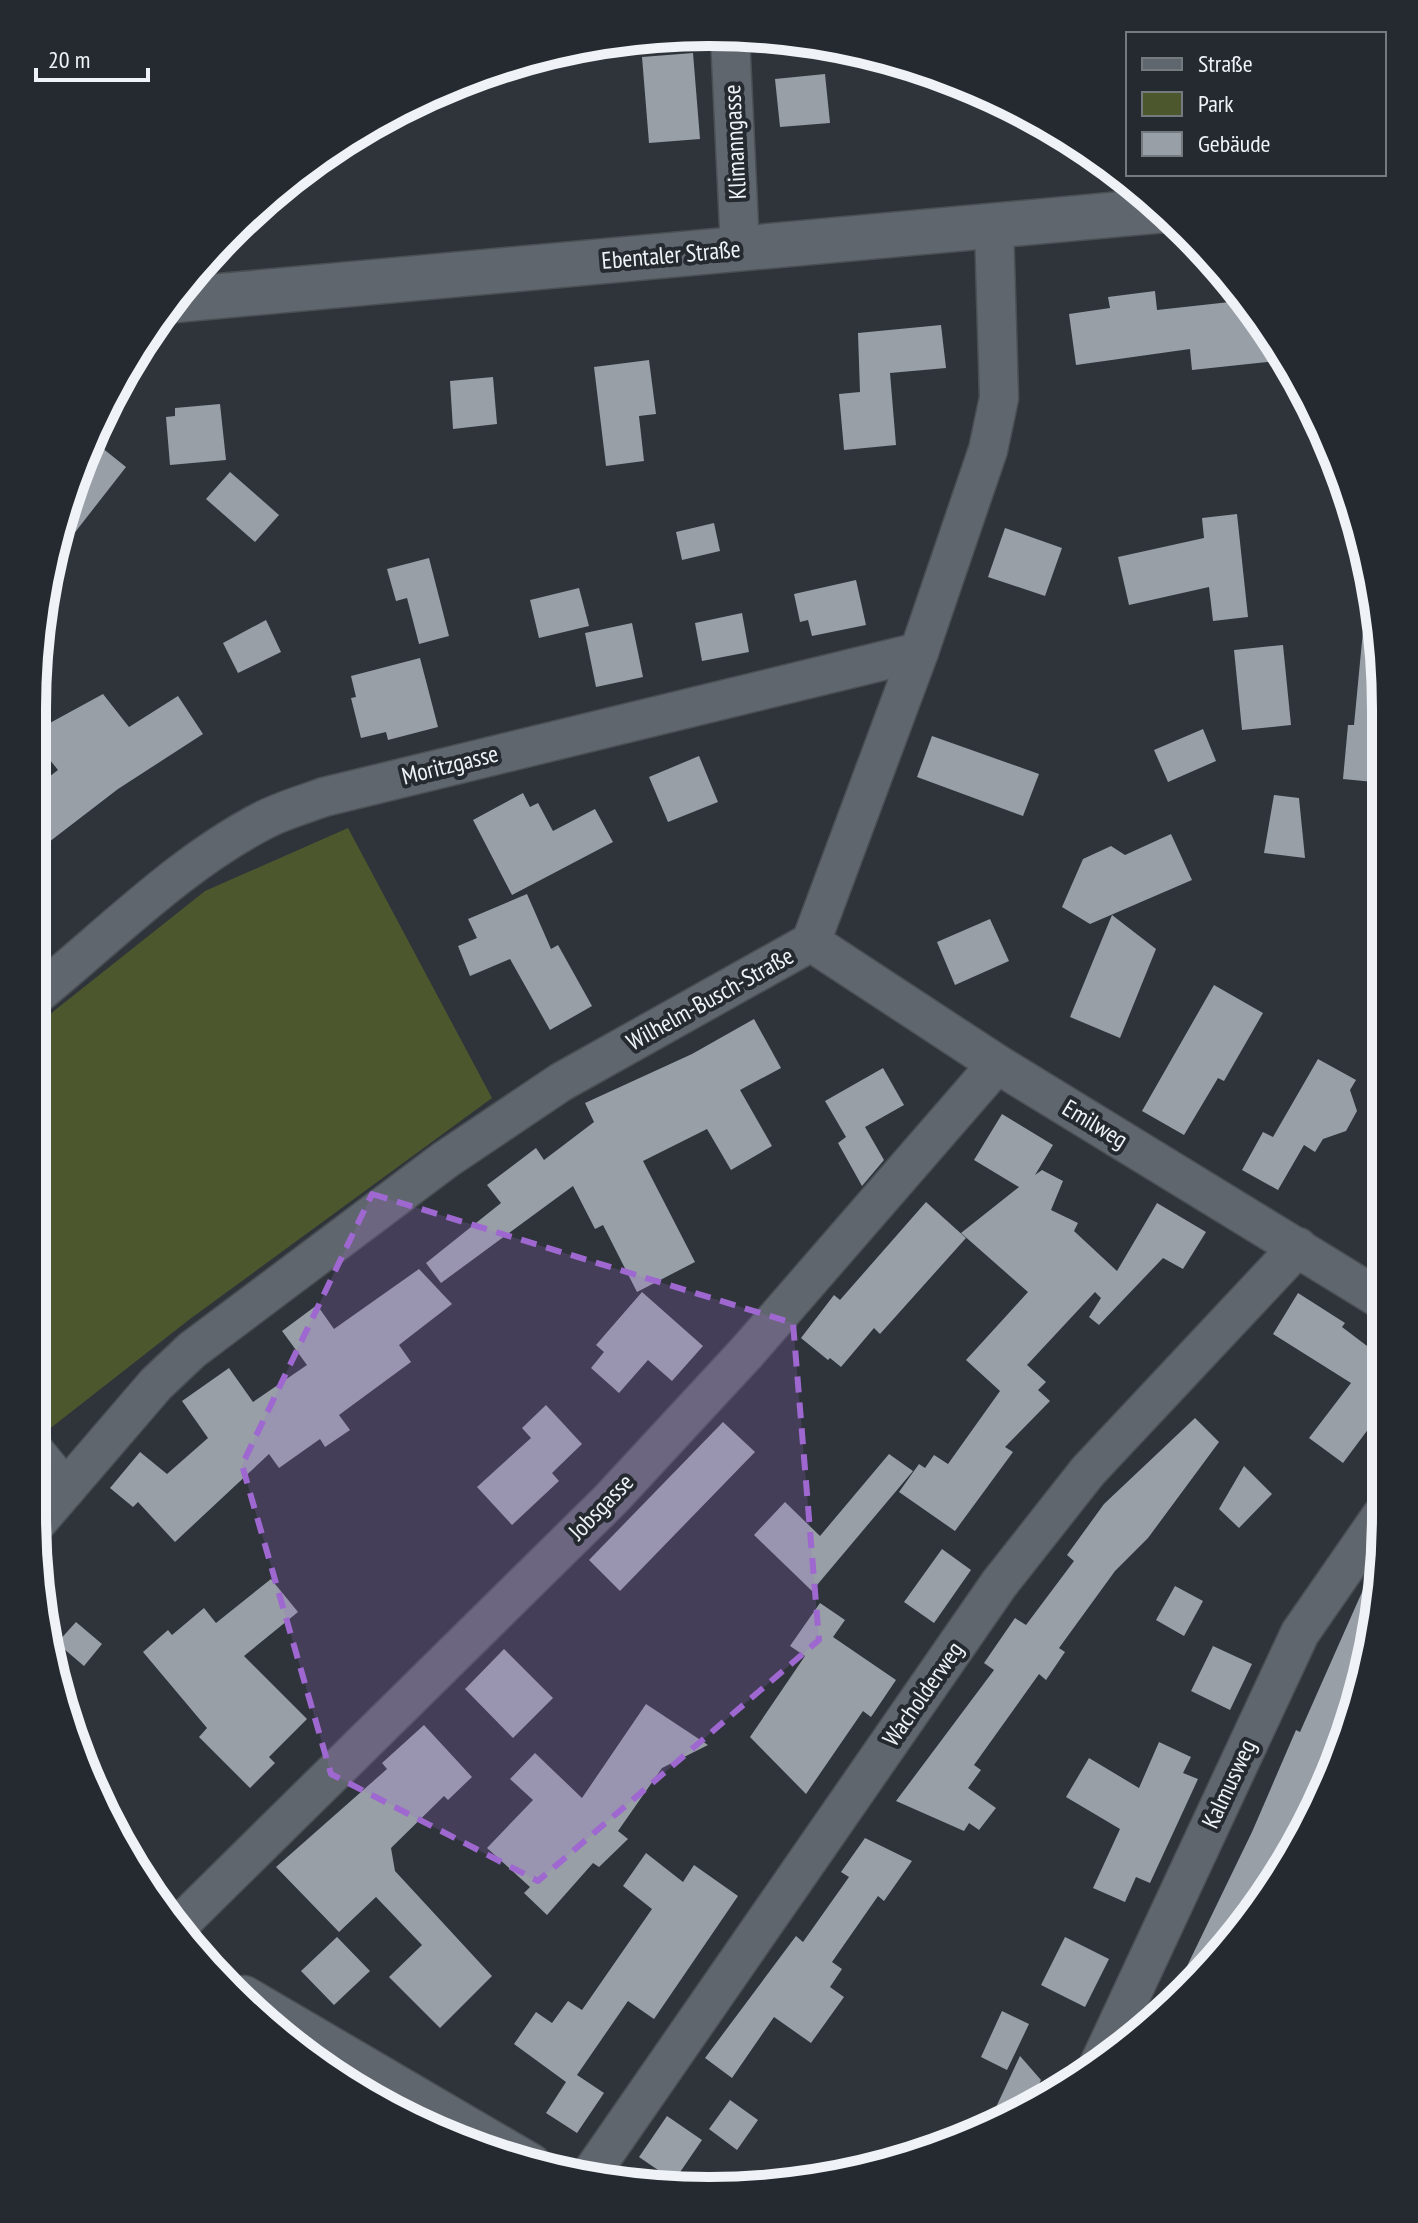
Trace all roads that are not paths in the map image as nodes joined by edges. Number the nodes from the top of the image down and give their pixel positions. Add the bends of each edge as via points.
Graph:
1 (730, 46) edge
2 (1147, 212) edge
3 (994, 226) junction
4 (740, 248) junction
5 (188, 299) edge
6 (919, 652) junction
7 (811, 942) junction
8 (46, 987) edge
9 (997, 1064) junction
10 (1298, 1247) junction
11 (1372, 1294) edge
12 (46, 1465) edge
13 (66, 1489) junction
14 (46, 1512) edge
15 (1372, 1530) edge
16 (184, 1920) edge
17 (270, 2010) edge
18 (1109, 2043) edge
19 (494, 2141) edge
20 (596, 2167) edge

1 - 4 street, Klimanngasse
2 - 3 main road, Ebentaler Straße
3 - 4 main road, Ebentaler Straße
3 - 6 street, Wilhelm-Busch-Straße via 999,398 988,450
4 - 5 main road, Ebentaler Straße
6 - 7 street, Wilhelm-Busch-Straße
6 - 8 street, Moritzgasse via 339,793 268,818 188,870
7 - 9 street, Emilweg
7 - 13 street, Wilhelm-Busch-Straße via 561,1082 445,1160 192,1350
9 - 10 street, Emilweg
9 - 16 street, Jobsgasse via 747,1352 611,1499
10 - 11 street, Emilweg
10 - 20 street, Wacholderweg via 1088,1471 999,1584
12 - 13 street
13 - 14 street, Wilhelm-Busch-Straße
15 - 18 street, Kalmusweg via 1300,1633
17 - 19 street

